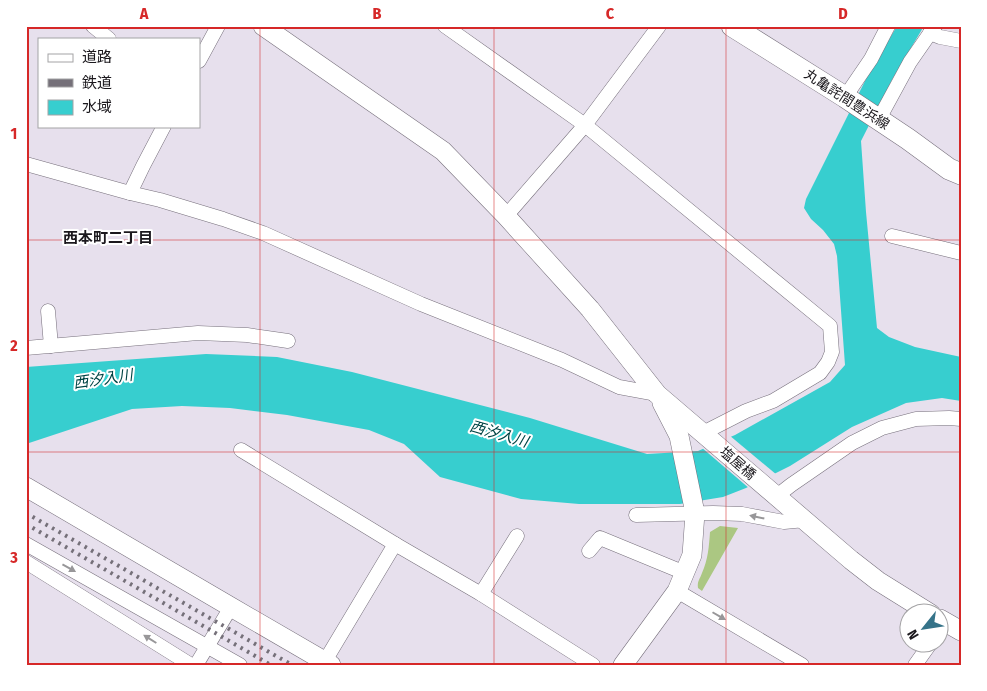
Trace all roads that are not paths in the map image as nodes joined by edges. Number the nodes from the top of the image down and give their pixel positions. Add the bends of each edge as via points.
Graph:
1 (93, 26) edge
2 (218, 26) edge
3 (263, 26) edge
4 (445, 26) edge
5 (659, 26) edge
6 (732, 26) edge
7 (888, 26) edge
8 (933, 30) edge
9 (108, 38) edge
10 (961, 41) edge
11 (200, 59) edge
12 (845, 97) junction
13 (879, 119) junction
14 (585, 125) junction
15 (163, 128) edge
16 (26, 164) edge
17 (961, 174) edge
18 (130, 193) junction
19 (506, 216) junction
20 (892, 236) dead end
21 (961, 253) edge
22 (48, 311) dead end
23 (288, 341) dead end
24 (51, 346) junction
25 (26, 348) edge
26 (657, 394) junction
27 (961, 419) edge
28 (705, 435) junction
29 (241, 450) dead end
30 (26, 487) edge
31 (772, 493) junction
32 (694, 510) junction
33 (636, 515) dead end
34 (805, 520) junction
35 (517, 536) dead end
36 (26, 544) edge
37 (395, 544) junction
38 (589, 551) dead end
39 (26, 562) edge
40 (685, 573) junction
41 (677, 591) junction
42 (480, 594) junction
43 (914, 604) edge
44 (231, 608) junction
45 (208, 646) junction
46 (923, 654) edge
47 (328, 663) edge
48 (191, 665) edge
49 (196, 665) edge
50 (240, 665) edge
51 (593, 665) edge
52 (623, 665) edge
53 (802, 665) edge
54 (915, 665) edge

1 - 9 street
2 - 11 street
3 - 19 street via 442,151
4 - 14 street
5 - 14 street
6 - 12 main road, 丸亀詫間豊浜線
7 - 12 street
8 - 10 street via 940,37
8 - 13 street via 910,62
12 - 13 main road, 丸亀詫間豊浜線
13 - 17 main road, 丸亀詫間豊浜線
14 - 19 street
14 - 28 street via 830,326 832,352 820,373 774,401 746,411
15 - 18 street
16 - 18 street
18 - 26 street via 263,233 420,304 562,360 619,387
19 - 26 street via 590,309
20 - 21 street
22 - 24 street
23 - 24 street via 198,333
24 - 25 street
26 - 28 street, 塩屋橋
26 - 32 street via 679,436
27 - 31 street via 916,419 882,428 791,485
28 - 31 street, 塩屋橋
29 - 37 street
30 - 44 street
31 - 34 street, 塩屋橋
32 - 33 street
34 -> 32 street via 784,522
32 - 40 street via 692,555
34 - 43 street, 塩屋橋 via 878,581
35 - 42 street
36 -> 45 street
37 - 42 street
37 - 47 street
38 - 40 street via 600,538
48 -> 39 street
40 - 41 street
41 - 52 street
41 -> 53 street
42 - 51 street
44 - 45 street
44 - 47 street
45 - 49 street
45 - 50 street
46 - 54 street

